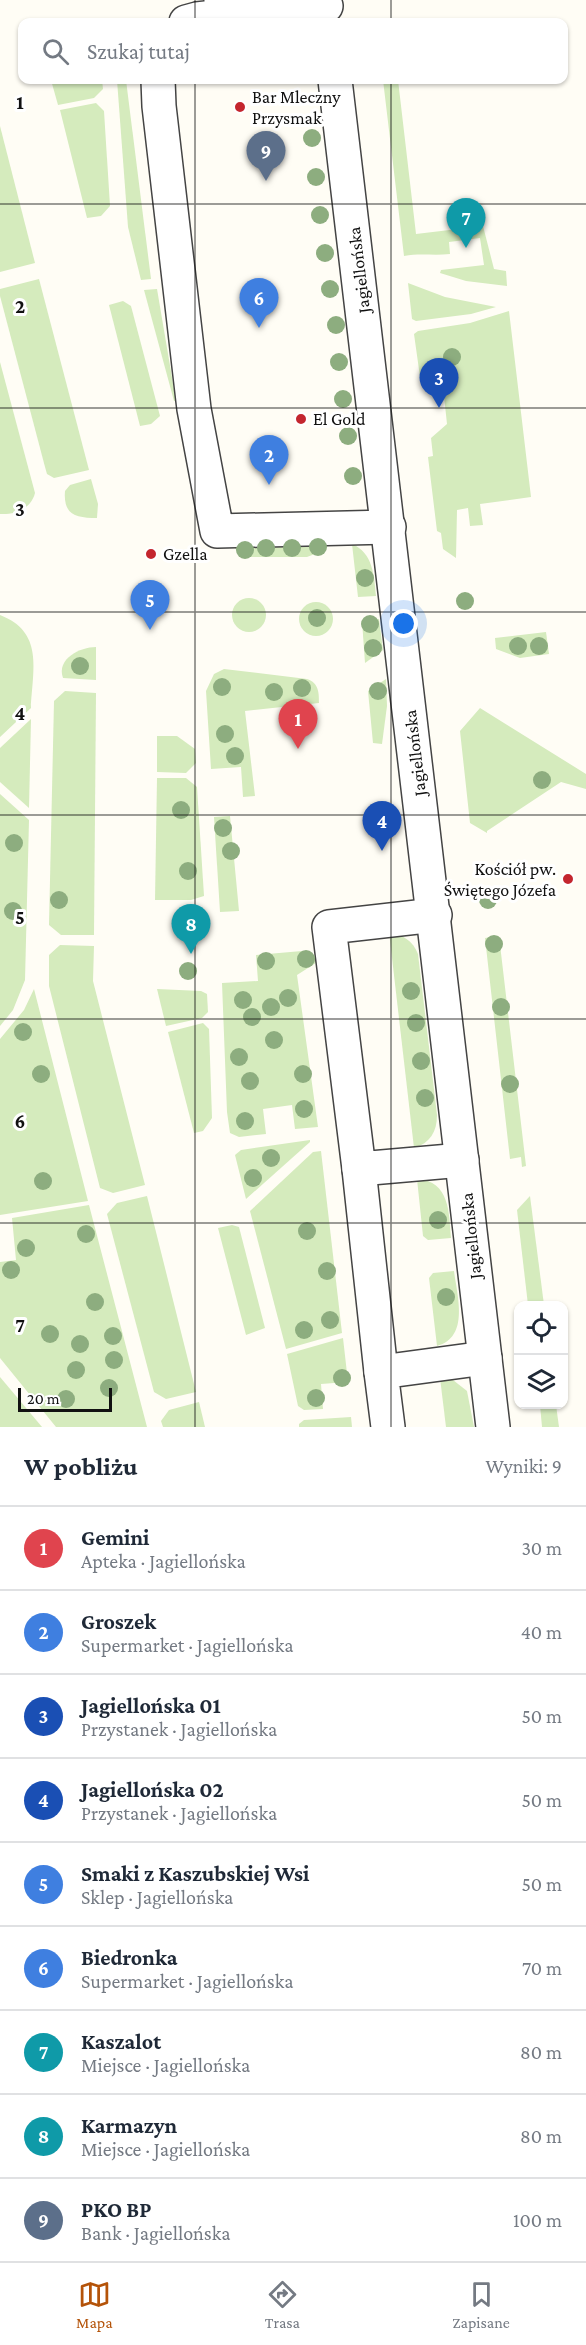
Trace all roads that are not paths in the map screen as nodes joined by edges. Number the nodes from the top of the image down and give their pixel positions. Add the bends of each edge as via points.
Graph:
1 (221, 8) edge
2 (326, 9) edge
3 (198, 18) edge
4 (158, 84) edge
5 (335, 84) edge
6 (389, 527) junction
7 (435, 915) junction
8 (462, 1160) junction
9 (359, 1169) junction
10 (485, 1358) junction
11 (381, 1372) junction
12 (388, 1427) edge
13 (493, 1427) edge

1 - 2 street
1 - 3 street
4 - 6 street via 194,409 217,531
5 - 6 street, Jagiellońska
6 - 7 street, Jagiellońska
7 - 8 street, Jagiellońska
7 - 9 street via 329,927
8 - 9 street
8 - 10 street, Jagiellońska
9 - 11 street
10 - 11 street
10 - 13 street, Jagiellońska
11 - 12 street

